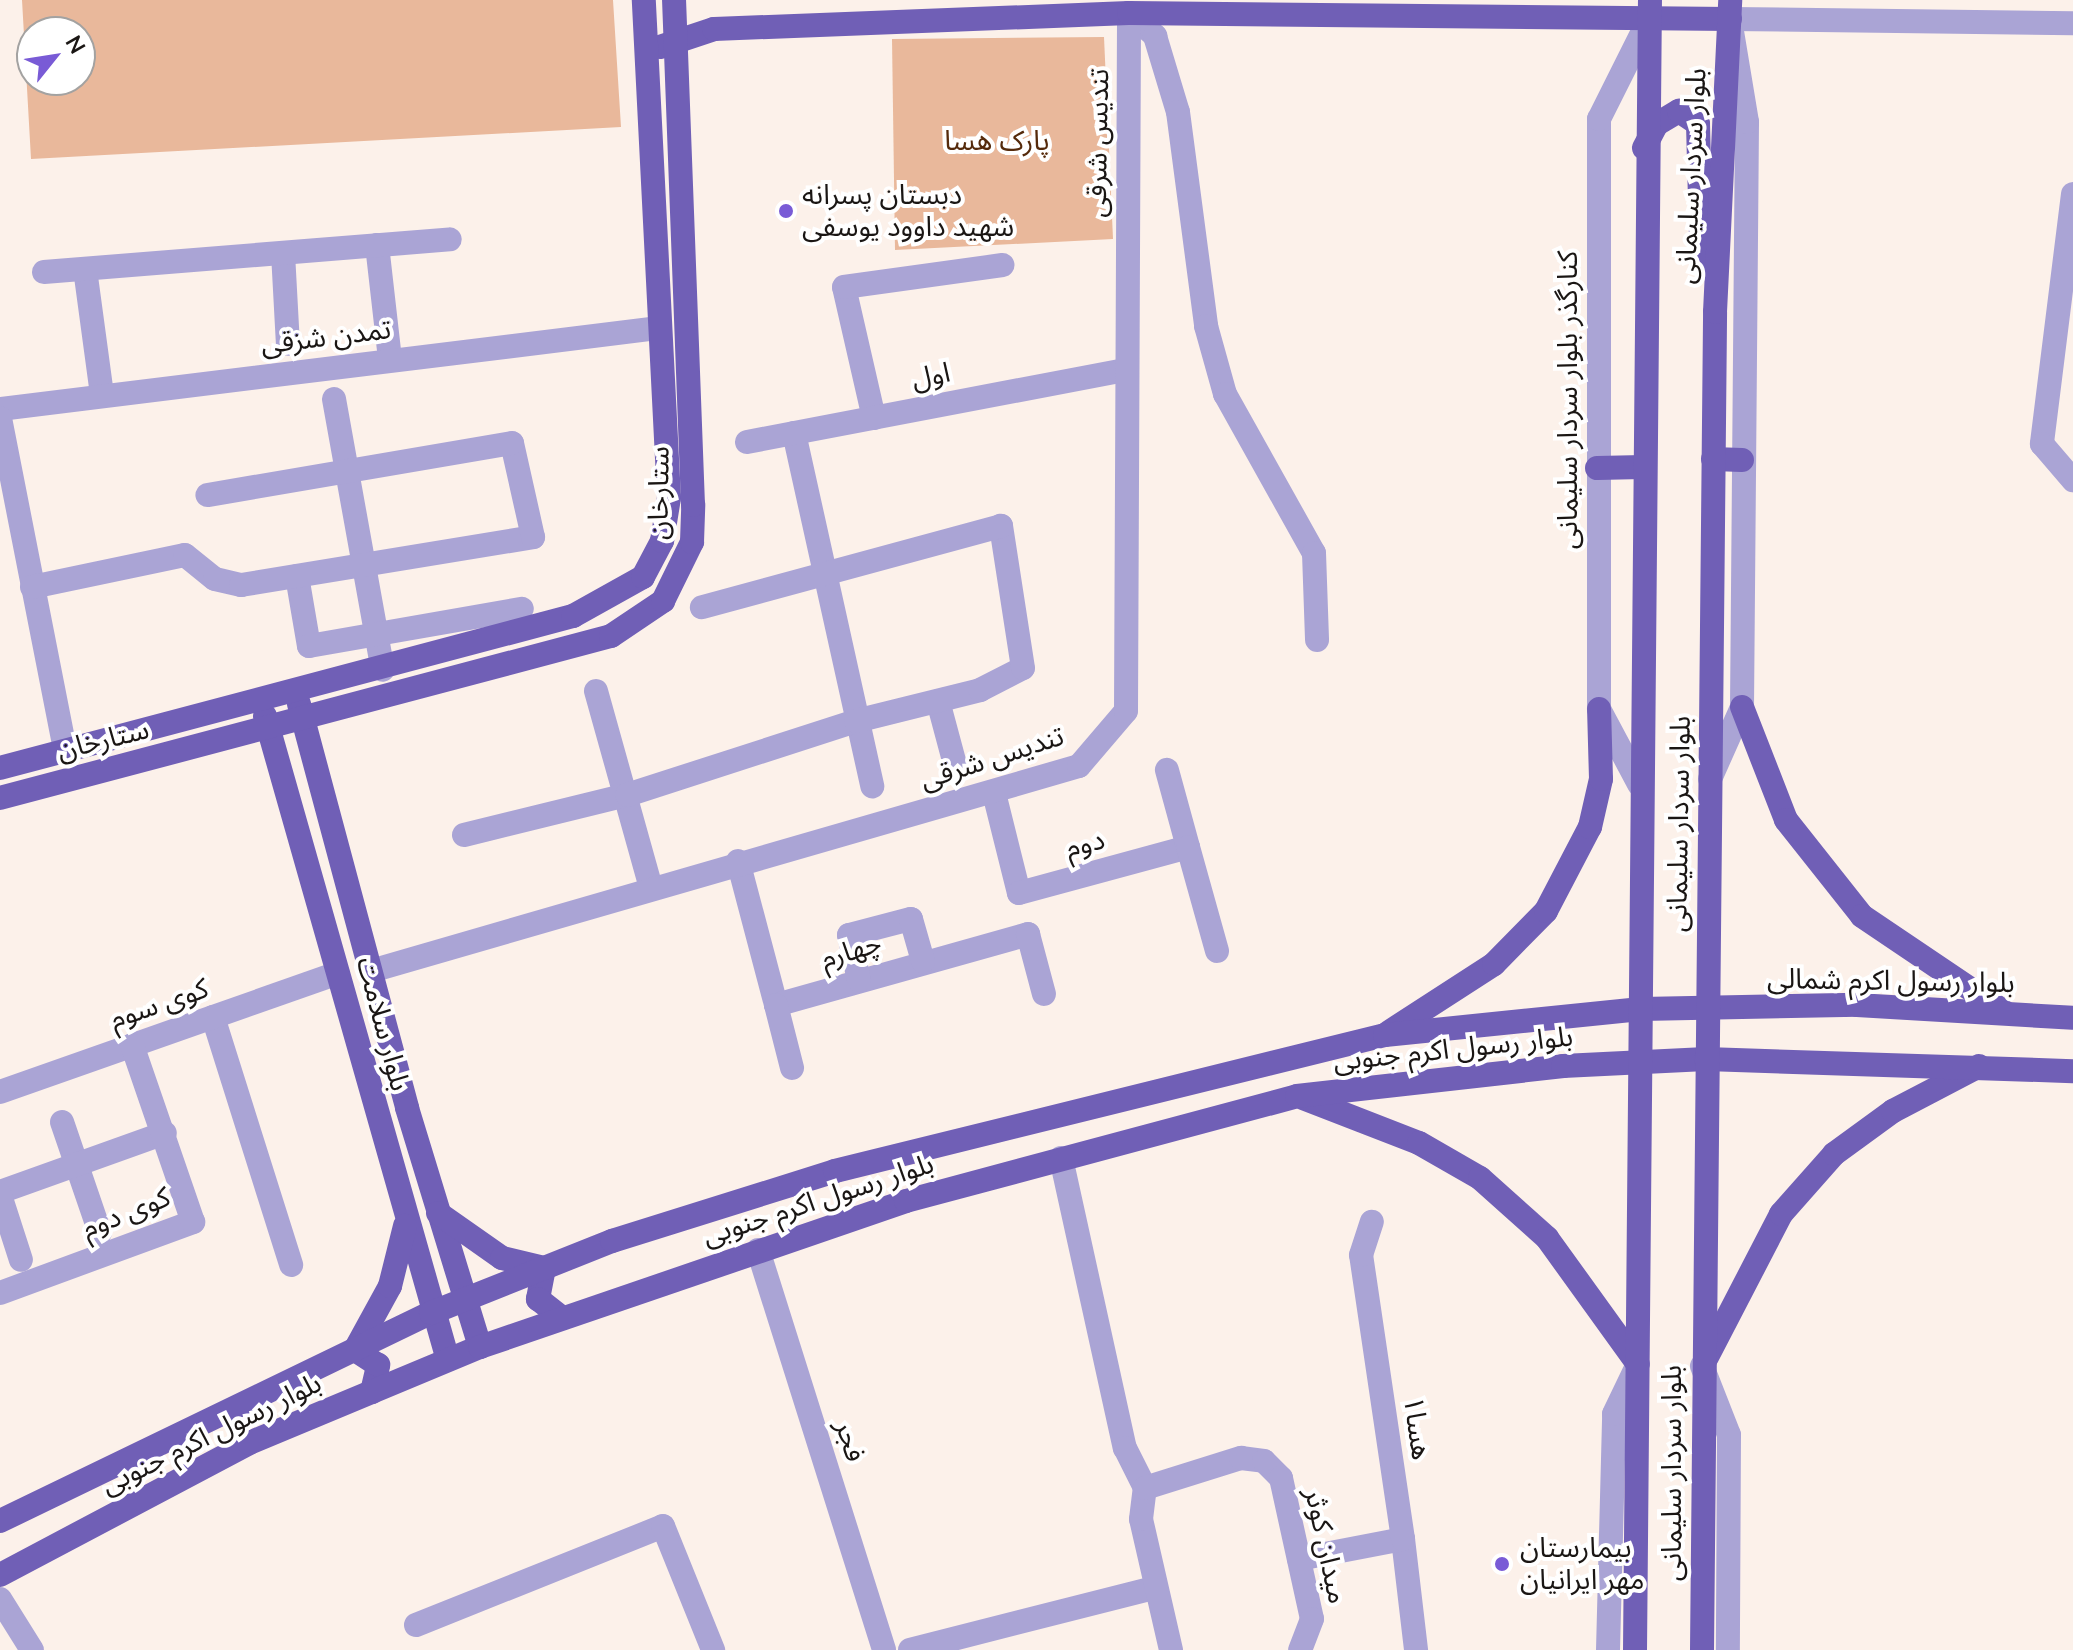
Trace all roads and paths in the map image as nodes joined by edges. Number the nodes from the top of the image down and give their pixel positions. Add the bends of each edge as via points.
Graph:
1 (644, 0) edge
2 (674, 0) edge
3 (1602, 9) edge
4 (1649, 10) edge
5 (1730, 10) edge
6 (1807, 10) edge
7 (1129, 13) junction
8 (2073, 23) edge
9 (675, 46) junction
10 (646, 48) junction
11 (1643, 150) junction
12 (2073, 194) edge
13 (450, 239) dead end
14 (377, 245) junction
15 (283, 253) junction
16 (1002, 265) dead end
17 (85, 269) junction
18 (1716, 270) junction
19 (44, 272) dead end
20 (659, 328) junction
21 (288, 344) dead end
22 (390, 359) junction
23 (1126, 370) junction
24 (102, 395) junction
25 (334, 399) dead end
26 (0, 409) edge
27 (0, 418) edge
28 (874, 418) junction
29 (794, 433) junction
30 (747, 442) dead end
31 (1713, 459) junction
32 (1742, 460) junction
33 (1643, 467) junction
34 (348, 468) junction
35 (1597, 468) junction
36 (2073, 480) edge
37 (207, 495) dead end
38 (365, 565) junction
39 (297, 576) junction
40 (824, 576) junction
41 (32, 587) junction
42 (702, 607) dead end
43 (522, 609) dead end
44 (377, 634) junction
45 (1317, 640) dead end
46 (383, 670) junction
47 (596, 691) dead end
48 (297, 694) junction
49 (938, 701) junction
50 (261, 702) junction
51 (1742, 707) junction
52 (1599, 709) junction
53 (303, 720) junction
54 (856, 721) junction
55 (268, 729) junction
56 (65, 750) junction
57 (0, 768) edge
58 (956, 768) dead end
59 (1167, 770) dead end
60 (1710, 779) junction
61 (1639, 784) junction
62 (872, 786) dead end
63 (994, 793) junction
64 (627, 795) junction
65 (0, 798) edge
66 (464, 835) dead end
67 (1188, 847) junction
68 (738, 861) junction
69 (650, 885) junction
70 (1019, 893) junction
71 (1028, 934) junction
72 (1217, 951) dead end
73 (923, 961) junction
74 (371, 971) junction
75 (338, 973) junction
76 (859, 980) junction
77 (1044, 994) dead end
78 (776, 1005) junction
79 (1706, 1008) junction
80 (1641, 1009) junction
81 (2005, 1012) junction
82 (213, 1017) junction
83 (2073, 1018) edge
84 (1385, 1035) junction
85 (132, 1045) junction
86 (1706, 1059) junction
87 (1642, 1062) junction
88 (1982, 1065) junction
89 (792, 1068) dead end
90 (2073, 1071) edge
91 (0, 1092) edge
92 (1297, 1096) junction
93 (62, 1122) dead end
94 (165, 1133) junction
95 (1061, 1158) junction
96 (77, 1165) junction
97 (0, 1194) edge
98 (438, 1213) junction
99 (1372, 1222) dead end
100 (406, 1223) junction
101 (100, 1233) dead end
102 (758, 1250) junction
103 (21, 1260) dead end
104 (291, 1265) dead end
105 (544, 1268) junction
106 (0, 1293) edge
107 (464, 1300) junction
108 (431, 1313) junction
109 (562, 1318) junction
110 (480, 1347) junction
111 (355, 1350) junction
112 (448, 1360) junction
113 (1638, 1364) junction
114 (1702, 1366) junction
115 (372, 1392) junction
116 (1145, 1488) junction
117 (0, 1521) edge
118 (1403, 1539) junction
119 (1299, 1559) junction
120 (0, 1575) edge
121 (1154, 1588) junction
122 (0, 1599) edge
123 (416, 1625) dead end
124 (32, 1650) edge
125 (713, 1650) edge
126 (884, 1650) edge
127 (910, 1650) edge
128 (1171, 1650) edge
129 (1300, 1650) edge
130 (1416, 1650) edge
131 (1608, 1650) edge
132 (1635, 1650) edge
133 (1702, 1650) edge
134 (1728, 1650) edge

1 - 10 main road, ستارخان
2 - 9 main road, ستارخان
3 - 4 main road
3 - 7 main road
4 - 5 main road
4 - 11 main road, بلوار سردار سلیمانی
4 - 35 street, کنارگذر بلوار سردار سلیمانی via 1599,119
5 - 6 street
5 - 18 main road, بلوار سردار سلیمانی
5 - 32 street via 1747,122
6 - 8 street
7 - 9 main road via 714,29
7 - 23 street, تندیس شرقی
7 - 45 street via 1155,36 1178,112 1206,326 1225,394 1314,553
9 - 10 main road
9 - 53 main road, ستارخان via 693,505 681,573 663,601 611,636
10 - 20 main road, ستارخان
11 - 18 main road via 1657,124 1679,111 1698,124 1701,236
11 - 33 main road, بلوار سردار سلیمانی
12 - 36 street via 2042,444 2049,461
13 - 14 street
14 - 15 street
14 - 22 street
15 - 17 street
15 - 21 street
16 - 28 street via 844,287
17 - 19 street
17 - 24 street
18 - 31 main road, بلوار سردار سلیمانی
20 - 22 street, تمدن شزقی
20 - 46 main road, ستارخان via 669,498 662,541 643,577 573,616
22 - 24 street, تمدن شزقی
23 - 28 street, اول
23 - 63 street, تندیس شرقی via 1126,711 1079,766
24 - 26 street, تمدن شزقی
25 - 34 street
27 - 41 street
28 - 29 street, اول
29 - 30 street, اول
29 - 40 street
31 - 32 main road
31 - 60 main road, بلوار سردار سلیمانی
32 - 51 street
33 - 35 main road
33 - 61 main road, بلوار سردار سلیمانی
34 - 37 street
34 - 38 street
34 - 38 street via 512,443 533,535
35 - 52 street, کنارگذر بلوار سردار سلیمانی
38 - 39 street
38 - 44 street
39 - 41 street via 241,585 215,579 185,555
39 - 44 street via 309,646
40 - 42 street
40 - 49 street via 1001,526 1023,668
40 - 54 street
41 - 56 street
43 - 44 street
44 - 46 street
46 - 48 main road, ستارخان
47 - 64 street
48 - 50 main road, ستارخان
48 - 53 main road, بلوار سلامت
49 - 54 street
49 - 58 street
50 - 55 main road, بلوار سلامت
50 - 56 main road, ستارخان
51 - 60 street
51 - 81 main road via 1786,820 1862,916
52 - 61 street, کنارگذر بلوار سردار سلیمانی
52 - 84 main road via 1601,779 1590,827 1546,911 1494,964
53 - 55 main road, ستارخان
53 - 74 main road, بلوار سلامت
54 - 62 street
54 - 64 street
55 - 65 main road, ستارخان
55 - 75 main road, بلوار سلامت
56 - 57 main road, ستارخان
59 - 67 street
60 - 79 main road, بلوار سردار سلیمانی
61 - 80 main road, بلوار سردار سلیمانی
63 - 68 street, تندیس شرقی
63 - 70 street
64 - 66 street
64 - 69 street
67 - 70 street, دوم
67 - 72 street
68 - 69 street, تندیس شرقی
68 - 78 street
69 - 74 street, تندیس شرقی
70 - 71 street
71 - 73 street, چهارم
71 - 77 street
73 - 76 street, چهارم
73 - 76 street via 911,919 849,935
74 - 98 main road, بلوار سلامت
75 - 82 street, کوی سوم
75 - 100 main road, بلوار سلامت
76 - 78 street, چهارم
78 - 89 street
79 - 80 main road, بلوار رسول اکرم جنوبی
79 - 81 main road, بلوار رسول اکرم شمالی
79 - 86 main road, بلوار سردار سلیمانی
80 - 84 main road, بلوار رسول اکرم جنوبی
80 - 87 main road, بلوار سردار سلیمانی
81 - 83 main road, بلوار رسول اکرم شمالی
82 - 85 street, کوی سوم
82 - 104 street
84 - 105 main road, بلوار رسول اکرم جنوبی via 835,1171
85 - 91 street, کوی سوم
85 - 94 street, کوی دوم
86 - 87 main road, بلوار رسول اکرم جنوبی
86 - 88 main road
86 - 114 main road, بلوار سردار سلیمانی
87 - 92 main road, بلوار رسول اکرم جنوبی
87 - 113 main road, بلوار سردار سلیمانی
88 - 90 main road
88 - 114 main road via 1893,1111 1834,1154 1781,1214
92 - 95 main road, بلوار رسول اکرم جنوبی
92 - 113 main road via 1408,1138 1480,1178 1547,1238
93 - 96 street
94 - 96 street
94 - 106 street, کوی دوم via 193,1222
95 - 102 main road, بلوار رسول اکرم جنوبی
95 - 116 street via 1125,1448
96 - 97 street
96 - 101 street
97 - 103 street
98 - 100 main road
98 - 105 main road via 502,1258
98 - 107 main road, بلوار سلامت
99 - 118 street, هسا۱ via 1361,1255
100 - 108 main road, بلوار سلامت
100 - 111 main road via 390,1286
102 - 109 main road, بلوار رسول اکرم جنوبی
102 - 126 street, فجر
105 - 107 main road, بلوار رسول اکرم جنوبی
105 - 109 main road via 538,1299
107 - 108 main road, بلوار رسول اکرم جنوبی
107 - 110 main road, بلوار سلامت
108 - 111 main road, بلوار رسول اکرم جنوبی
108 - 112 main road, بلوار سلامت
109 - 110 main road, بلوار رسول اکرم جنوبی
110 - 112 main road, بلوار رسول اکرم جنوبی
111 - 115 main road via 378,1365
111 - 117 main road, بلوار رسول اکرم جنوبی
112 - 115 main road, بلوار رسول اکرم جنوبی
113 - 131 street via 1614,1414
113 - 132 main road, بلوار سردار سلیمانی
114 - 133 main road, بلوار سردار سلیمانی
114 - 134 street via 1729,1435
115 - 120 main road, بلوار رسول اکرم جنوبی via 249,1443
116 - 119 street, میدان کوثر via 1241,1458 1264,1461 1281,1478
116 - 121 street via 1141,1519
118 - 119 street
118 - 130 street, هسا۱
119 - 129 street, میدان کوثر via 1312,1619
121 - 127 street
121 - 128 street
122 - 124 street
123 - 125 street via 663,1526

